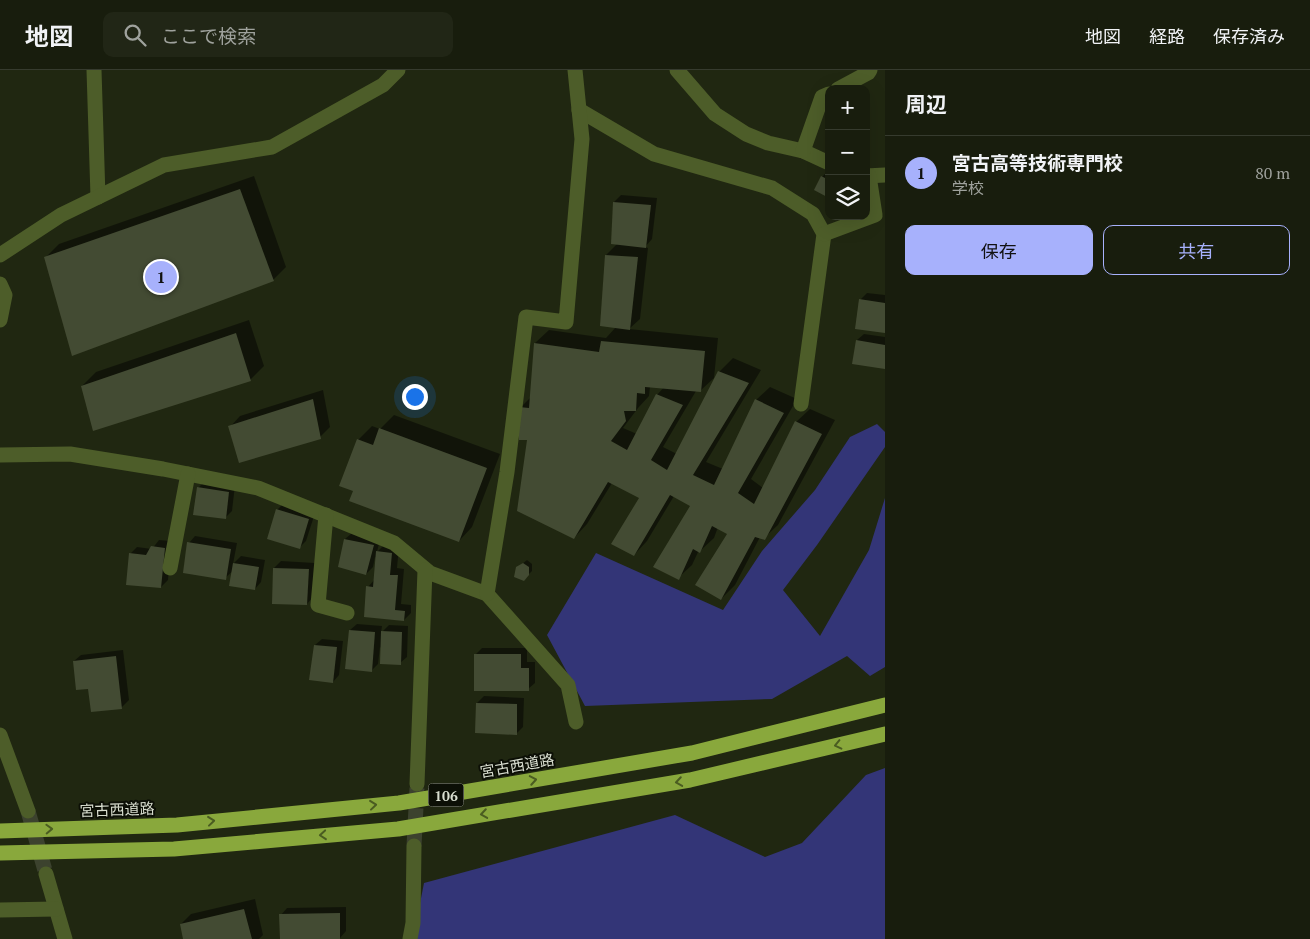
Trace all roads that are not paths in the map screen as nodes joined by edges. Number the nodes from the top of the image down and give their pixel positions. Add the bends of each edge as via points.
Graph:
1 (94, 70) edge
2 (576, 70) edge
3 (677, 70) edge
4 (870, 70) edge
5 (395, 71) edge
6 (846, 85) edge
7 (825, 96) edge
8 (579, 110) junction
9 (804, 151) junction
10 (825, 160) edge
11 (885, 175) edge
12 (870, 176) edge
13 (870, 193) edge
14 (98, 197) junction
15 (870, 217) edge
16 (861, 220) edge
17 (824, 234) junction
18 (0, 254) edge
19 (0, 284) edge
20 (0, 320) edge
21 (801, 404) dead end
22 (0, 455) edge
23 (188, 474) junction
24 (326, 515) junction
25 (170, 568) dead end
26 (425, 570) junction
27 (488, 594) junction
28 (347, 613) dead end
29 (885, 705) edge
30 (576, 722) dead end
31 (885, 734) edge
32 (0, 735) edge
33 (4, 757) edge
34 (417, 784) tunnel mouth
35 (28, 811) tunnel mouth
36 (0, 831) edge
37 (414, 846) tunnel mouth
38 (0, 853) edge
39 (46, 874) tunnel mouth
40 (56, 909) junction
41 (0, 910) edge
42 (65, 939) edge
43 (410, 939) edge

1 - 14 street
2 - 8 street
3 - 9 street via 715,114 746,134
4 - 6 street
5 - 14 street via 383,85 272,147 164,165
7 - 9 street
8 - 17 street via 654,154 772,188 813,214
8 - 27 street via 582,139 566,322 526,317
9 - 10 street
11 - 12 street
13 - 15 street via 874,215
14 - 18 street via 61,215
16 - 17 street
17 - 21 street
19 - 20 street via 5,295
22 - 23 street via 70,454
23 - 24 street via 258,488
23 - 25 street
24 - 26 street via 394,543
24 - 28 street via 318,605
26 - 27 street
26 - 34 street
27 - 30 street via 568,685
36 -> 29 highway, 宮古西道路 / 106 via 177,825 399,803 692,753
31 -> 38 highway, 106 via 690,780 398,828 174,849
32 - 33 street
33 - 35 street
37 - 43 street
39 - 40 street
40 - 41 street
40 - 42 street

